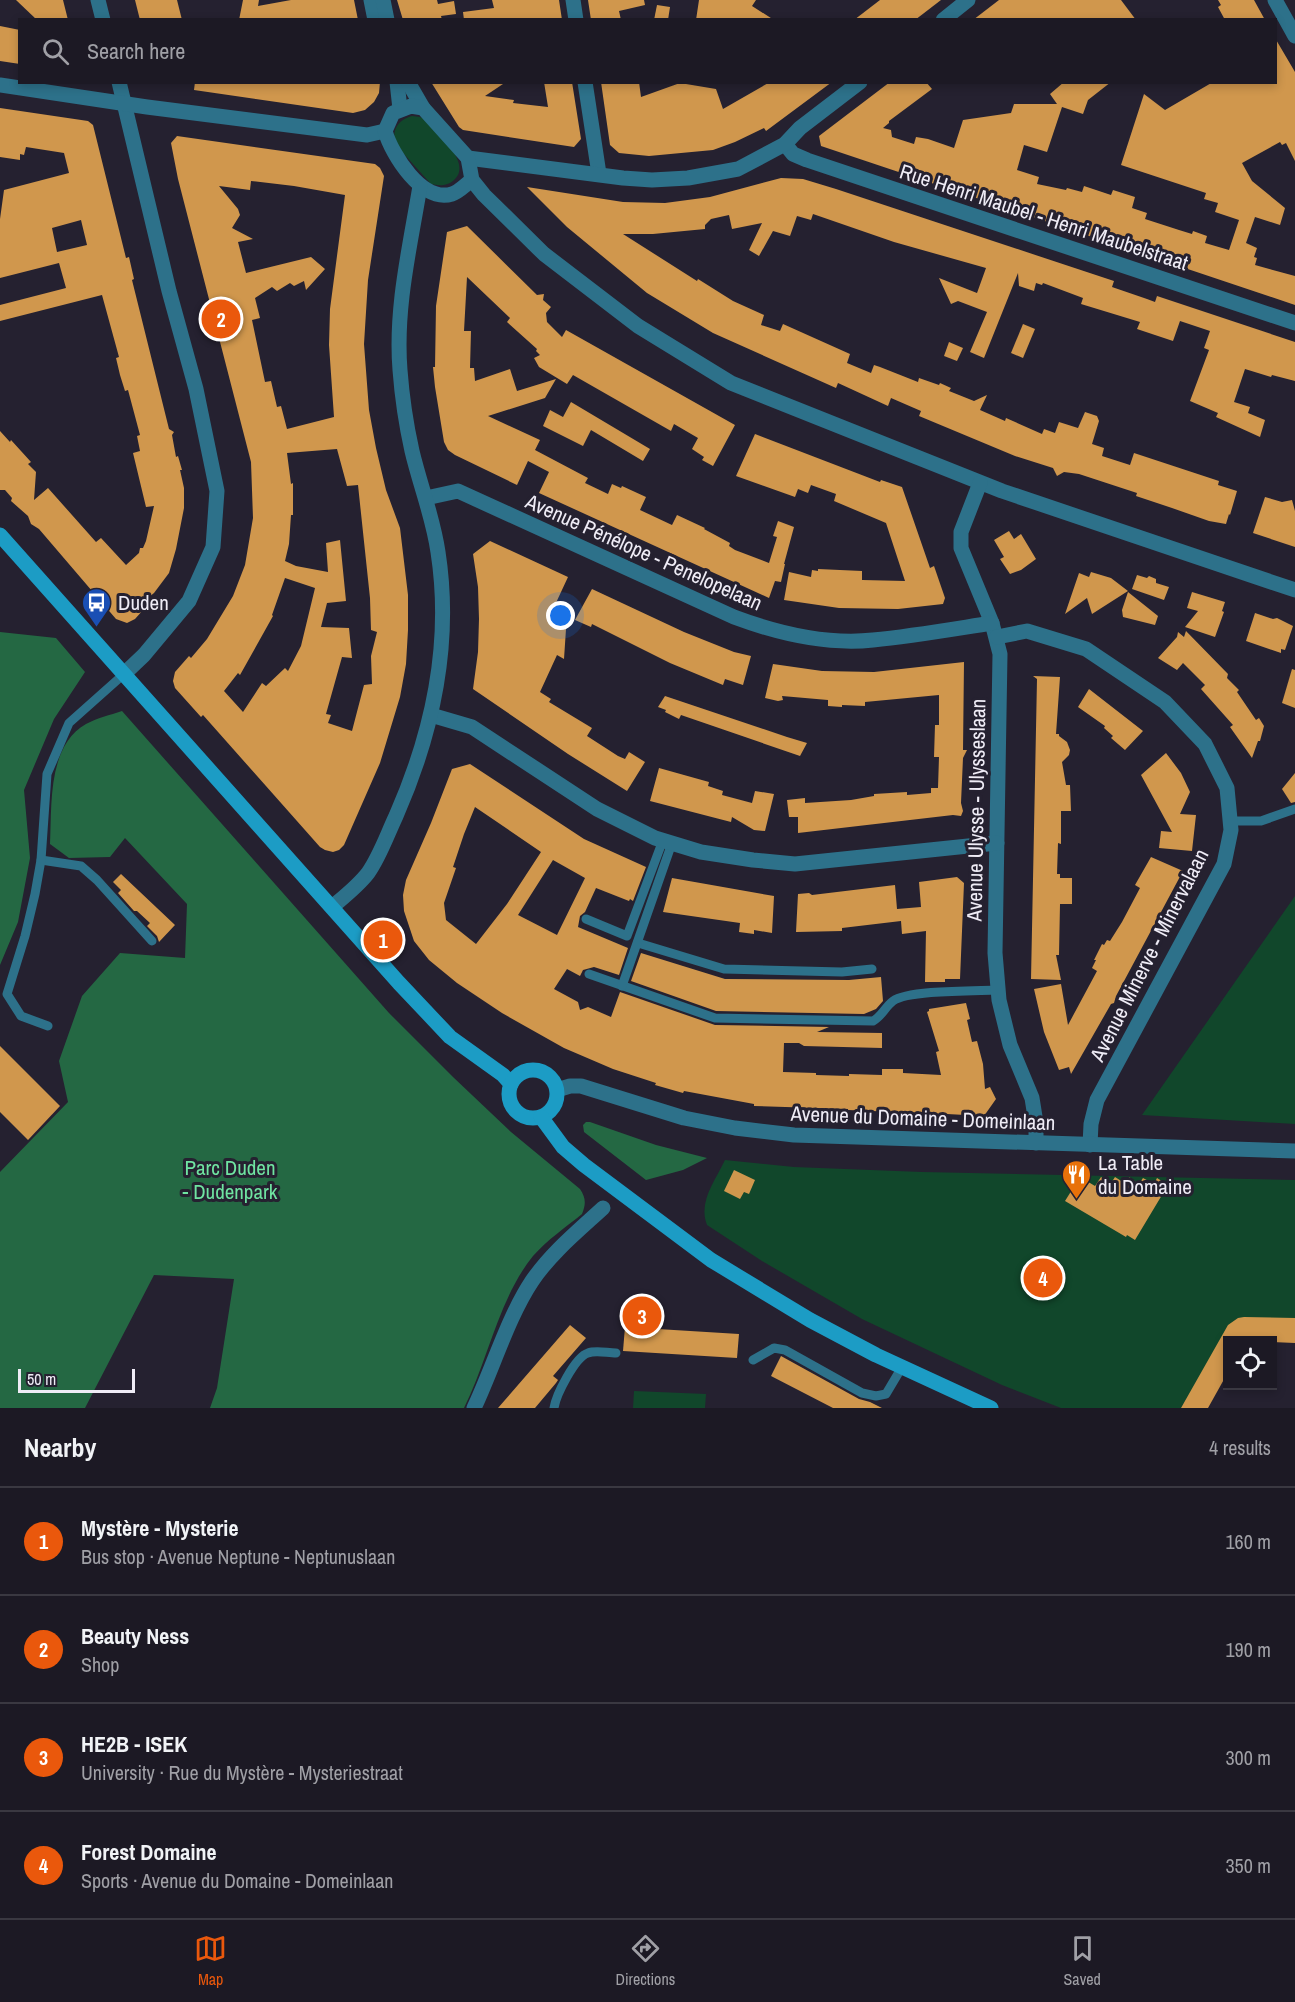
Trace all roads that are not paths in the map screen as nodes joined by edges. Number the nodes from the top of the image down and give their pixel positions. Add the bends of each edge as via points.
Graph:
1 (98, 0) edge
2 (371, 0) edge
3 (383, 0) edge
4 (573, 0) edge
5 (968, 0) edge
6 (1275, 0) edge
7 (102, 18) edge
8 (375, 18) edge
9 (387, 18) edge
10 (576, 18) edge
11 (946, 18) edge
12 (1295, 36) edge
13 (119, 84) edge
14 (397, 84) edge
15 (409, 84) edge
16 (585, 84) edge
17 (857, 84) edge
18 (0, 85) edge
19 (124, 103) junction
20 (423, 108) junction
21 (400, 109) junction
22 (385, 131) junction
23 (784, 144) junction
24 (468, 158) junction
25 (598, 174) junction
26 (472, 180) junction
27 (420, 186) junction
28 (1295, 324) edge
29 (980, 483) junction
30 (426, 498) junction
31 (0, 535) edge
32 (1295, 590) edge
33 (994, 630) junction
34 (124, 674) junction
35 (431, 715) junction
36 (1295, 809) edge
37 (1231, 821) junction
38 (668, 842) junction
39 (997, 843) junction
40 (41, 860) junction
41 (332, 907) junction
42 (586, 919) dead end
43 (152, 941) dead end
44 (638, 943) junction
45 (873, 969) dead end
46 (589, 974) dead end
47 (622, 986) junction
48 (998, 990) junction
49 (48, 1026) dead end
50 (512, 1084) junction
51 (557, 1090) junction
52 (541, 1117) junction
53 (1036, 1143) junction
54 (1090, 1145) junction
55 (1295, 1151) edge
56 (603, 1208) dead end
57 (616, 1353) dead end
58 (753, 1360) dead end
59 (902, 1367) junction
60 (474, 1408) edge
61 (554, 1408) edge
62 (991, 1408) edge

1 - 7 street
2 - 8 street
3 - 9 street
4 - 10 street
5 - 11 street
6 - 12 street
13 - 19 street
14 - 21 street
15 - 20 street
16 - 25 street
17 - 23 street
18 - 19 street
19 - 22 street via 367,135
19 - 34 street via 196,388 217,491 213,547 189,601
20 - 21 street
20 - 24 street
21 - 22 street via 393,113
22 - 27 street via 390,147
23 - 25 street via 738,169 688,178 652,180
23 - 28 street, Rue Henri Maubel - Henri Maubelstraat via 793,154 807,160
24 - 25 street
24 - 26 street
26 - 27 street via 452,194 433,194
26 - 29 street via 544,254 670,348 730,383
27 - 30 street via 401,302 400,369 412,452
29 - 32 street
29 - 33 street, Avenue Ulysse - Ulysseslaan via 961,532 961,548
30 - 33 street, Avenue Pénélope - Penelopelaan via 458,491 770,630 822,639 872,640
30 - 35 street via 441,578 443,633
31 - 34 street
33 - 37 street, Avenue Minerve - Minervalaan via 1027,631 1086,648 1165,702 1205,744 1227,788
33 - 39 street, Avenue Ulysse - Ulysseslaan via 1000,654
34 - 40 lane via 69,723 47,774
34 - 41 street
35 - 38 street via 472,727 597,809
35 - 41 street via 414,773 369,872
36 - 37 lane via 1261,821
37 - 54 street, Avenue Minerve - Minervalaan via 1224,864 1098,1100
38 - 39 street via 700,852 795,864
38 - 42 lane via 627,936
38 - 44 lane
39 - 48 street, Avenue Ulysse - Ulysseslaan via 994,953
40 - 43 lane via 81,866
40 - 49 lane via 26,936 7,994 21,1016
41 - 50 street via 450,1037
44 - 45 lane via 724,969
44 - 47 lane
46 - 47 lane
47 - 48 lane via 715,1018 873,1021 894,1000 913,995
48 - 53 street, Avenue Ulysse - Ulysseslaan via 1010,1045 1032,1098
50 - 51 street via 520,1074 533,1070 551,1078
50 - 52 street via 509,1093 516,1110 523,1116
51 - 52 street via 555,1103
51 - 53 street, Avenue du Domaine - Domeinlaan via 581,1086 684,1118 794,1135
52 - 59 street via 563,1147 584,1166 711,1260 810,1320
53 - 54 street, Avenue du Domaine - Domeinlaan
54 - 55 street, Avenue du Domaine - Domeinlaan
56 - 60 street via 552,1256 531,1283
57 - 61 lane via 584,1355 575,1364
58 - 59 lane via 774,1348 785,1350 862,1393 876,1396 886,1394
59 - 62 street

